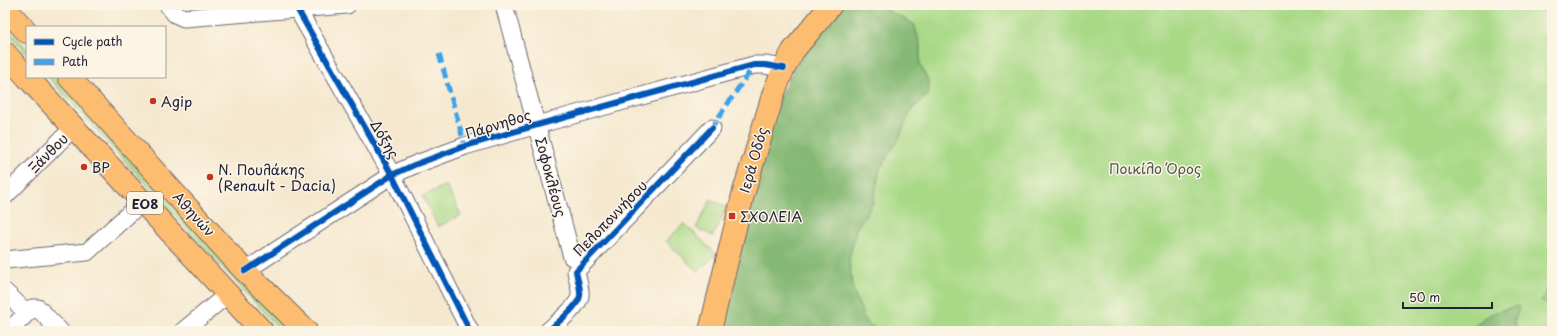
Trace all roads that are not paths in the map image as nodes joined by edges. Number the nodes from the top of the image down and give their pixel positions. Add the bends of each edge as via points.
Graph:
1 (168, 5) edge
2 (347, 5) edge
3 (504, 5) edge
4 (831, 5) edge
5 (296, 7) edge
6 (5, 8) edge
7 (26, 31) edge
8 (5, 53) edge
9 (784, 68) junction
10 (26, 76) edge
11 (28, 78) edge
12 (69, 78) edge
13 (537, 125) junction
14 (74, 127) junction
15 (712, 128) dead end
16 (392, 175) junction
17 (5, 196) edge
18 (143, 201) junction
19 (572, 257) dead end
20 (5, 260) edge
21 (245, 271) junction
22 (5, 292) edge
23 (228, 294) junction
24 (27, 313) junction
25 (12, 330) edge
26 (60, 331) edge
27 (183, 331) edge
28 (262, 331) edge
29 (306, 331) edge
30 (470, 331) edge
31 (548, 331) edge
32 (710, 331) edge

1 - 5 street via 178,16 184,18
2 - 5 street
3 - 13 street, Σοφοκλέους
4 - 9 main road, Ιερά Οδός via 793,51
5 - 16 street, Δόξης
6 - 7 main road
8 - 10 main road, Αθηνών / ΕΟ8
9 - 13 street, Πάρνηθος via 754,65
9 - 32 main road, Ιερά Οδός via 774,92 743,195
11 - 14 main road, Αθηνών / ΕΟ8
12 - 21 main road, Αθηνών / ΕΟ8
13 - 16 street, Πάρνηθος via 465,146
13 - 19 street, Σοφοκλέους
14 - 17 street, Ξάνθου
14 - 18 main road, Αθηνών / ΕΟ8
15 - 31 street, Πελοποννήσου via 576,271 580,296 576,304
16 - 21 street, Πάρνηθος
16 - 30 street, Δόξης
18 - 20 street via 88,252
18 - 23 main road, Αθηνών / ΕΟ8
21 - 29 main road, Αθηνών / ΕΟ8
22 - 24 street
23 - 27 street
23 - 28 main road, Αθηνών / ΕΟ8
24 - 25 street
24 - 26 street via 32,308 38,308

